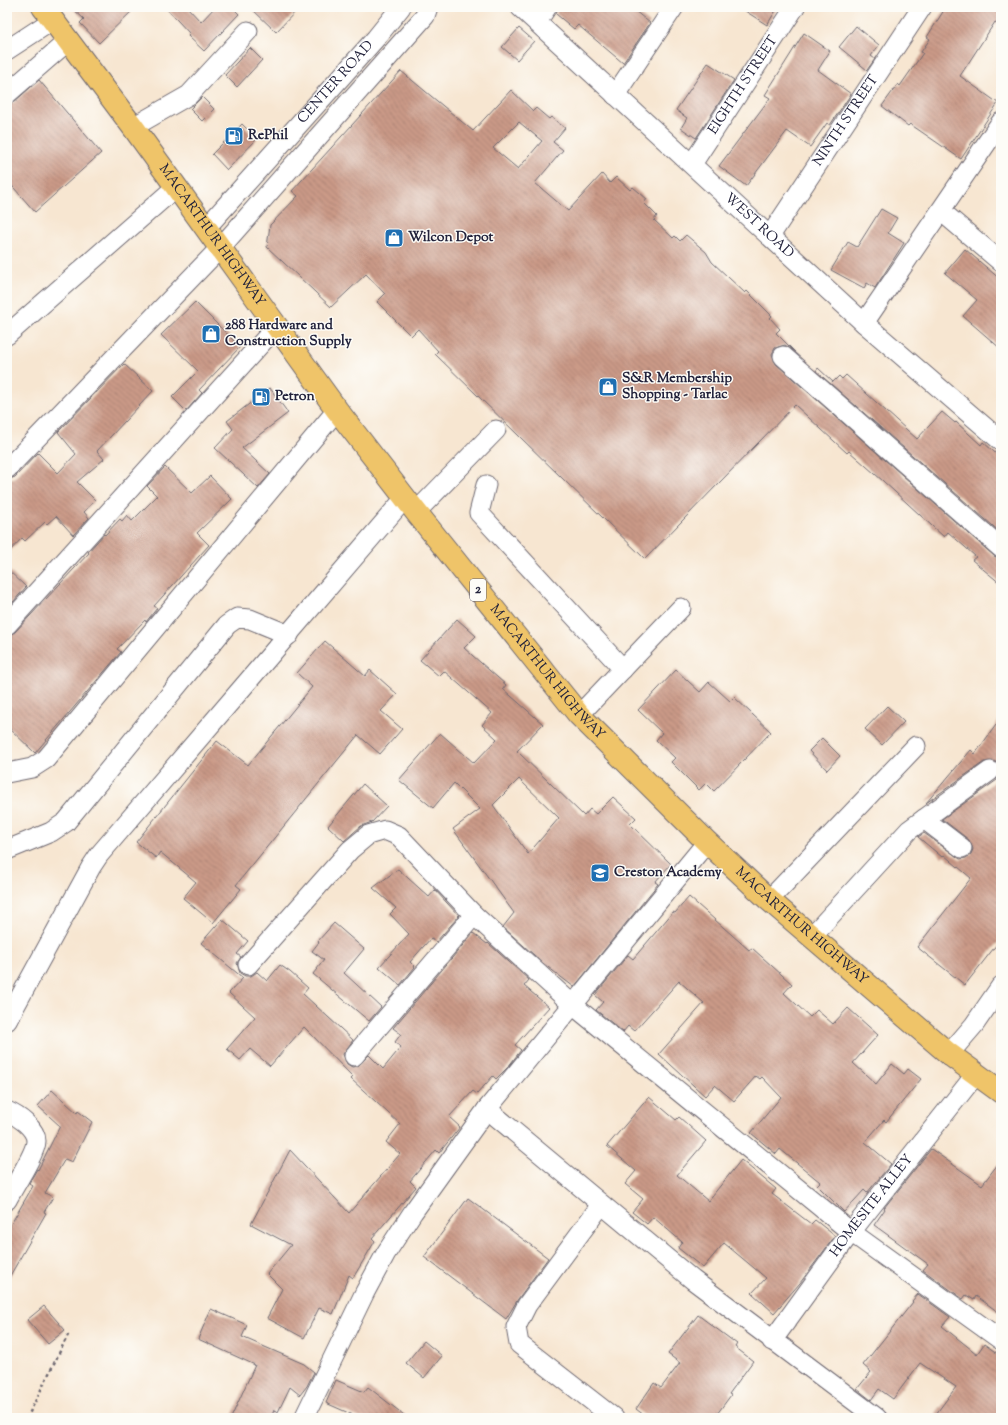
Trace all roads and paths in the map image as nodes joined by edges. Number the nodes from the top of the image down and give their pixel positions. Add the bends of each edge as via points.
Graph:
1 (401, 7) edge
2 (428, 7) edge
3 (520, 7) edge
4 (674, 7) edge
5 (795, 7) edge
6 (922, 7) edge
7 (47, 11) edge
8 (542, 15) edge
9 (248, 31) dead end
10 (69, 40) junction
11 (7, 50) edge
12 (7, 94) edge
13 (615, 94) junction
14 (1001, 122) edge
15 (133, 127) junction
16 (692, 164) junction
17 (176, 187) junction
18 (941, 211) junction
19 (206, 228) junction
20 (770, 236) junction
21 (220, 248) junction
22 (1001, 262) edge
23 (864, 323) junction
24 (276, 327) junction
25 (7, 335) edge
26 (784, 356) dead end
27 (337, 410) junction
28 (496, 430) dead end
29 (1001, 441) edge
30 (7, 469) edge
31 (486, 485) dead end
32 (410, 505) junction
33 (1001, 548) edge
34 (681, 608) dead end
35 (7, 625) edge
36 (288, 635) junction
37 (623, 669) junction
38 (579, 715) junction
39 (916, 746) dead end
40 (990, 771) dead end
41 (7, 773) edge
42 (924, 819) junction
43 (707, 842) junction
44 (962, 848) dead end
45 (7, 850) edge
46 (769, 900) junction
47 (474, 915) junction
48 (811, 937) junction
49 (248, 965) dead end
50 (1001, 986) edge
51 (574, 1006) junction
52 (7, 1021) edge
53 (949, 1054) junction
54 (354, 1056) dead end
55 (976, 1074) junction
56 (1001, 1092) edge
57 (8, 1108) edge
58 (487, 1109) junction
59 (7, 1200) edge
60 (601, 1205) junction
61 (851, 1232) junction
62 (69, 1333) dead end
63 (1001, 1340) edge
64 (772, 1341) junction
65 (27, 1418) edge
66 (304, 1418) edge
67 (614, 1418) edge
68 (877, 1418) edge

1 - 19 street, CENTER ROAD
2 - 21 street via 425,16
3 - 8 street, WEST ROAD
4 - 13 street
5 - 16 street, EIGHTH STREET
6 - 20 street, NINTH STREET
7 - 10 highway, MACARTHUR HIGHWAY / 2
7 - 11 street
8 - 13 street, WEST ROAD
9 - 15 street via 189,95
10 - 12 street
10 - 15 highway, MACARTHUR HIGHWAY / 2
13 - 16 street, WEST ROAD
14 - 18 street
15 - 17 highway, MACARTHUR HIGHWAY / 2
16 - 20 street, WEST ROAD
17 - 19 highway, MACARTHUR HIGHWAY / 2
17 - 25 street
18 - 22 street
18 - 23 street
19 - 21 highway, MACARTHUR HIGHWAY / 2
20 - 23 street, WEST ROAD
21 - 24 highway, MACARTHUR HIGHWAY / 2
21 - 30 street
23 - 29 street, WEST ROAD
24 - 27 highway, MACARTHUR HIGHWAY / 2
24 - 35 street
26 - 33 street
27 - 32 highway, MACARTHUR HIGHWAY / 2
27 - 41 street via 46,759 32,768
28 - 32 street
31 - 37 street via 479,513
32 - 36 street
32 - 38 highway, MACARTHUR HIGHWAY / 2
34 - 37 street
36 - 45 street via 250,619 237,618 227,625 66,822 51,832
36 - 52 street via 90,867
37 - 38 street
38 - 43 highway, MACARTHUR HIGHWAY / 2
39 - 46 street
40 - 42 street
42 - 44 street
42 - 48 street via 909,830
43 - 46 highway, MACARTHUR HIGHWAY / 2
43 - 51 street
46 - 48 highway, MACARTHUR HIGHWAY / 2
47 - 49 street via 399,836 385,830 368,835 350,850
47 - 51 street
47 - 54 street
48 - 53 highway, MACARTHUR HIGHWAY / 2
50 - 53 street via 974,1025
51 - 58 street
51 - 61 street
53 - 55 highway, MACARTHUR HIGHWAY / 2
55 - 56 highway, MACARTHUR HIGHWAY / 2
55 - 61 street, HOMESITE ALLEY
57 - 59 street via 33,1130 36,1142
58 - 60 street
58 - 66 street via 386,1253
60 - 64 street
60 - 67 street via 527,1305 516,1327 520,1344
61 - 63 street
61 - 64 street, HOMESITE ALLEY
62 - 65 path
64 - 68 street

